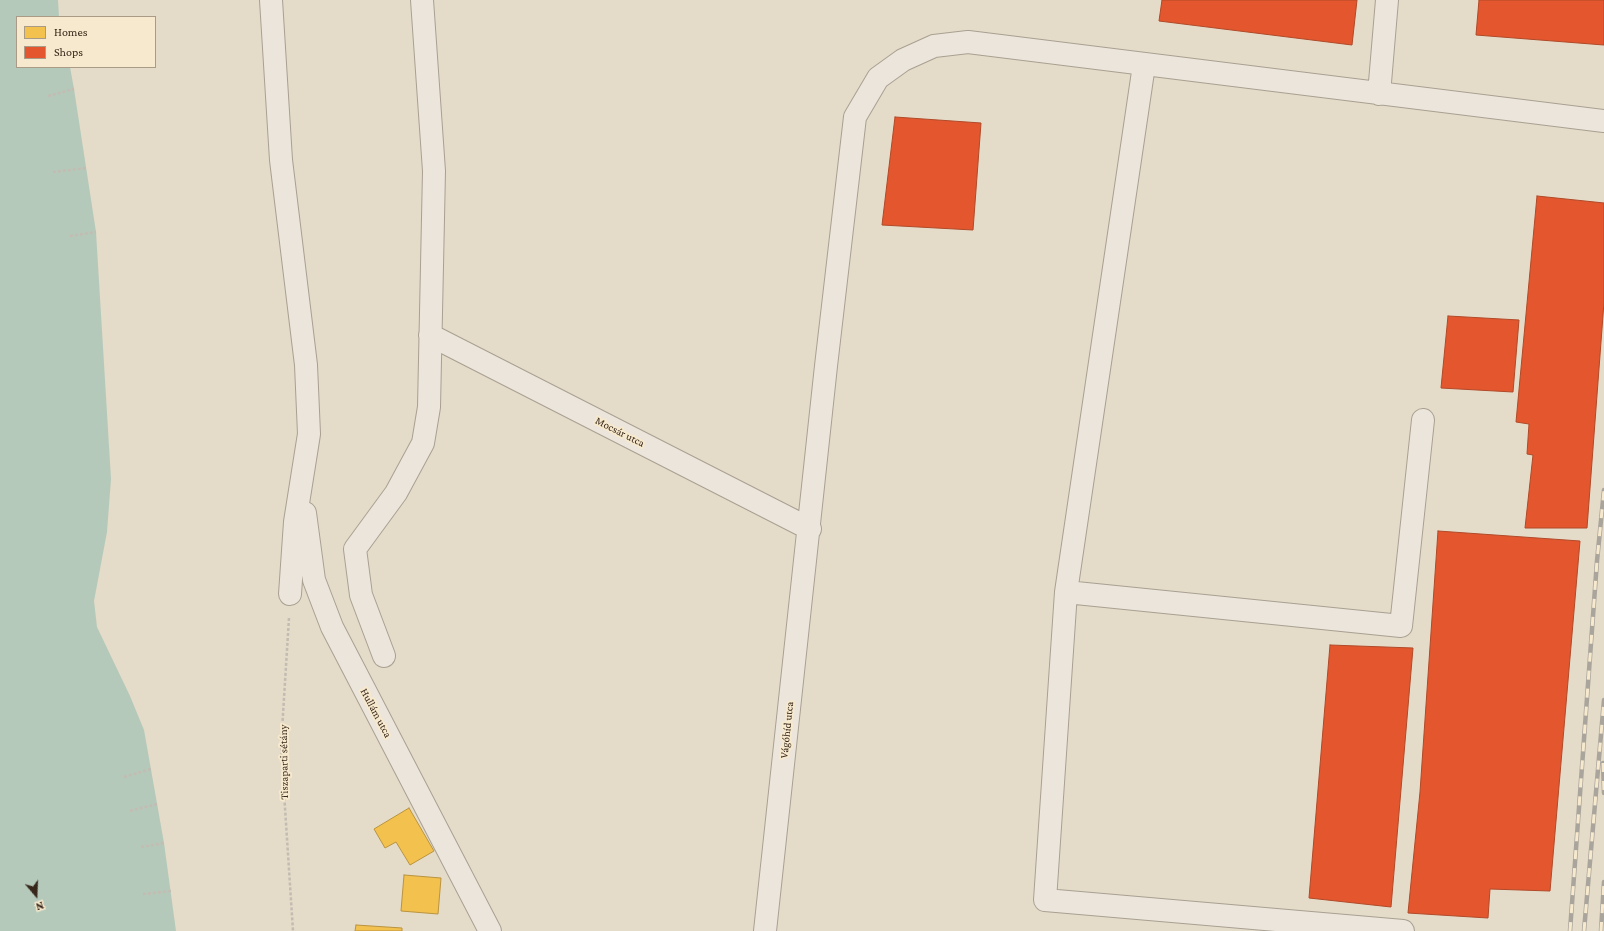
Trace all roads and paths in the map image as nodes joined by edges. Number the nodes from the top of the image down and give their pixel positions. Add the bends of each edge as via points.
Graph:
1 (271, 0) edge
2 (422, 0) edge
3 (1387, 0) edge
4 (1144, 65) junction
5 (74, 89) dead end
6 (1379, 94) junction
7 (48, 96) dead end
8 (1604, 121) edge
9 (87, 168) dead end
10 (53, 172) dead end
11 (96, 232) dead end
12 (70, 236) dead end
13 (430, 335) junction
14 (1423, 420) dead end
15 (301, 482) junction
16 (810, 529) junction
17 (1066, 592) junction
18 (290, 594) joint
19 (384, 656) dead end
20 (151, 769) dead end
21 (124, 777) dead end
22 (157, 804) dead end
23 (130, 811) dead end
24 (164, 843) dead end
25 (142, 847) dead end
26 (172, 891) dead end
27 (143, 894) dead end
28 (293, 931) edge
29 (490, 931) edge
30 (765, 931) edge
31 (1403, 931) edge

1 - 15 street via 281,160 306,365 309,434
2 - 13 street via 434,171
3 - 6 street
4 - 6 street, Vágóhíd utca
4 - 16 street, Vágóhíd utca via 968,42 934,46 903,60 878,78 855,117
4 - 17 street
5 - 7 path
6 - 8 street, Vágóhíd utca
9 - 10 path
11 - 12 path
13 - 16 street, Mocsár utca
13 - 19 street via 429,407 424,443 396,493 355,549 361,595
14 - 17 street via 1401,626
15 - 18 street via 295,522
15 - 29 street, Hullám utca via 314,580 332,627
16 - 30 street, Vágóhíd utca
17 - 31 street via 1045,900
18 - 28 path, Tiszaparti sétány via 281,746
20 - 21 path
22 - 23 path
24 - 25 path
26 - 27 path

